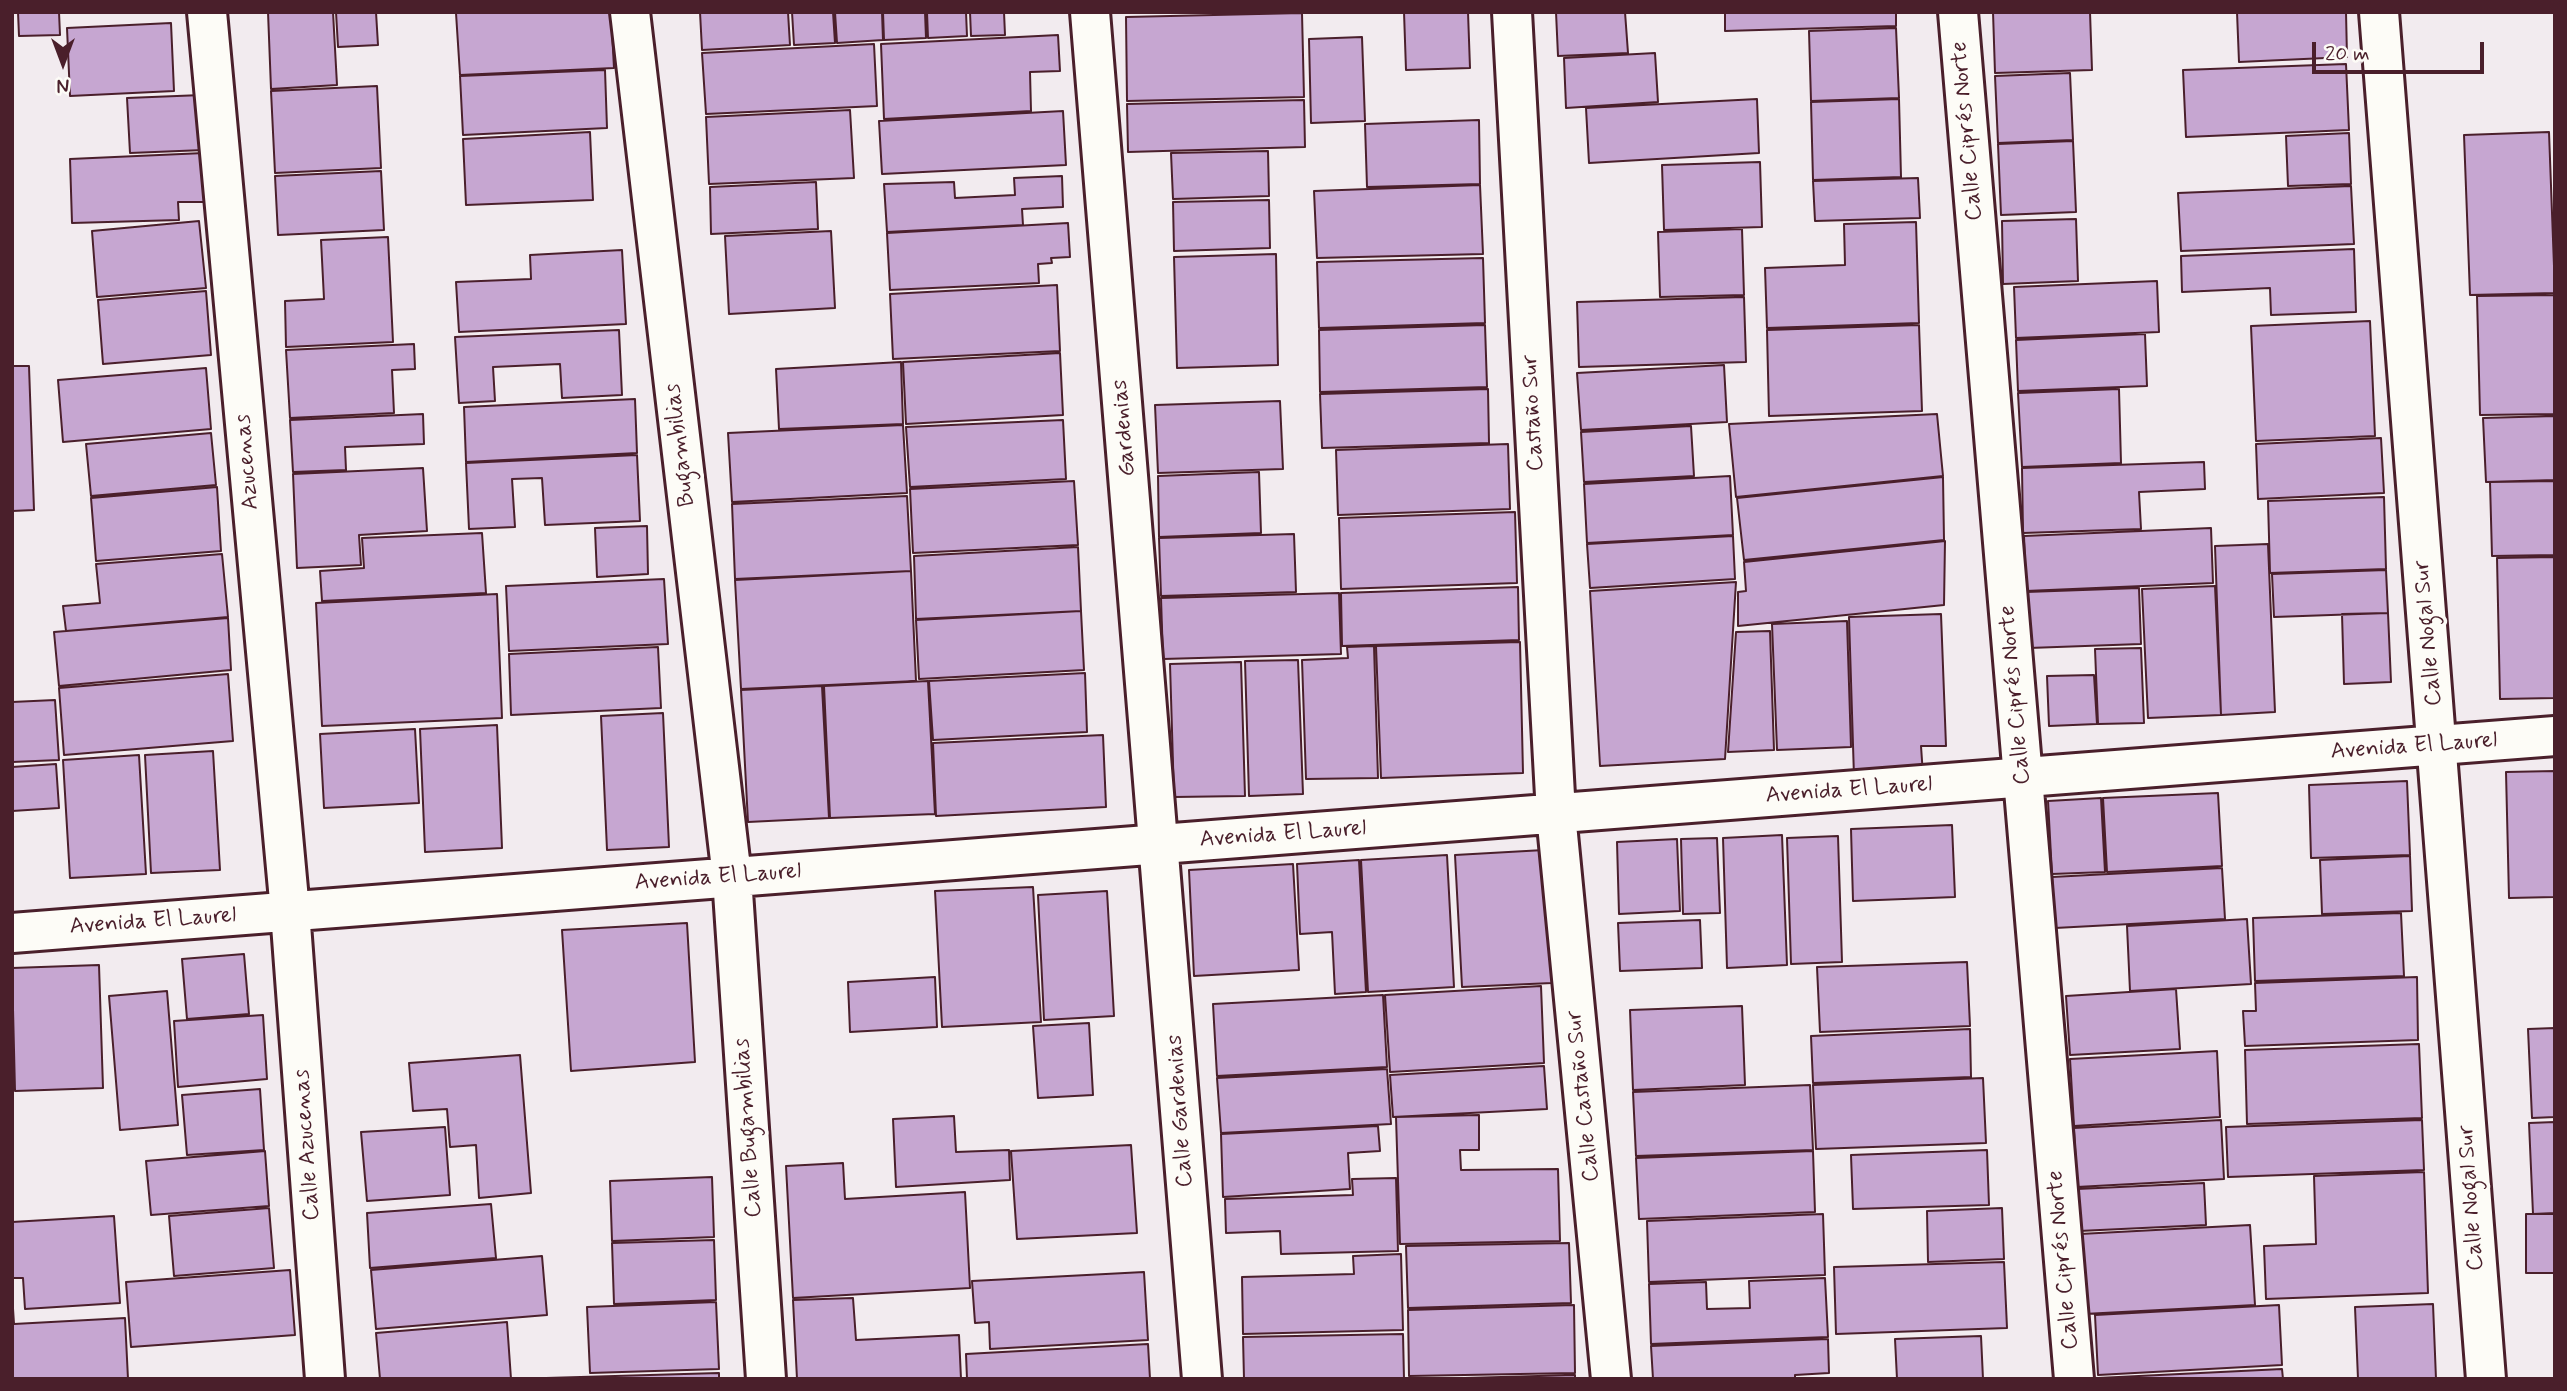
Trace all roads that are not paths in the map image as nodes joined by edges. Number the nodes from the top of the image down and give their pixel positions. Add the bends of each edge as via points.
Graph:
1 (207, 12) edge
2 (630, 12) edge
3 (1090, 12) edge
4 (1512, 12) edge
5 (1958, 12) edge
6 (2379, 12) edge
7 (2555, 736) edge
8 (2439, 745) junction
9 (2024, 778) junction
10 (1556, 814) junction
11 (1160, 844) junction
12 (732, 877) junction
13 (290, 911) junction
14 (12, 933) edge
15 (325, 1379) edge
16 (766, 1379) edge
17 (1202, 1379) edge
18 (1611, 1379) edge
19 (2074, 1379) edge
20 (2486, 1379) edge

1 - 13 street, Azucenas
2 - 12 street, Bugambilias
3 - 11 street, Gardenias
4 - 10 street, Castaño Sur
5 - 9 street, Calle Ciprés Norte
6 - 8 street, Calle Nogal Sur
7 - 8 street, Avenida El Laurel
8 - 9 street, Avenida El Laurel
8 - 20 street, Calle Nogal Sur
9 - 10 street, Avenida El Laurel
9 - 19 street, Calle Ciprés Norte
10 - 11 street, Avenida El Laurel
10 - 18 street, Calle Castaño Sur
11 - 12 street, Avenida El Laurel
11 - 17 street, Calle Gardenias
12 - 13 street, Avenida El Laurel
12 - 16 street, Calle Bugambilias
13 - 14 street, Avenida El Laurel
13 - 15 street, Calle Azucenas

